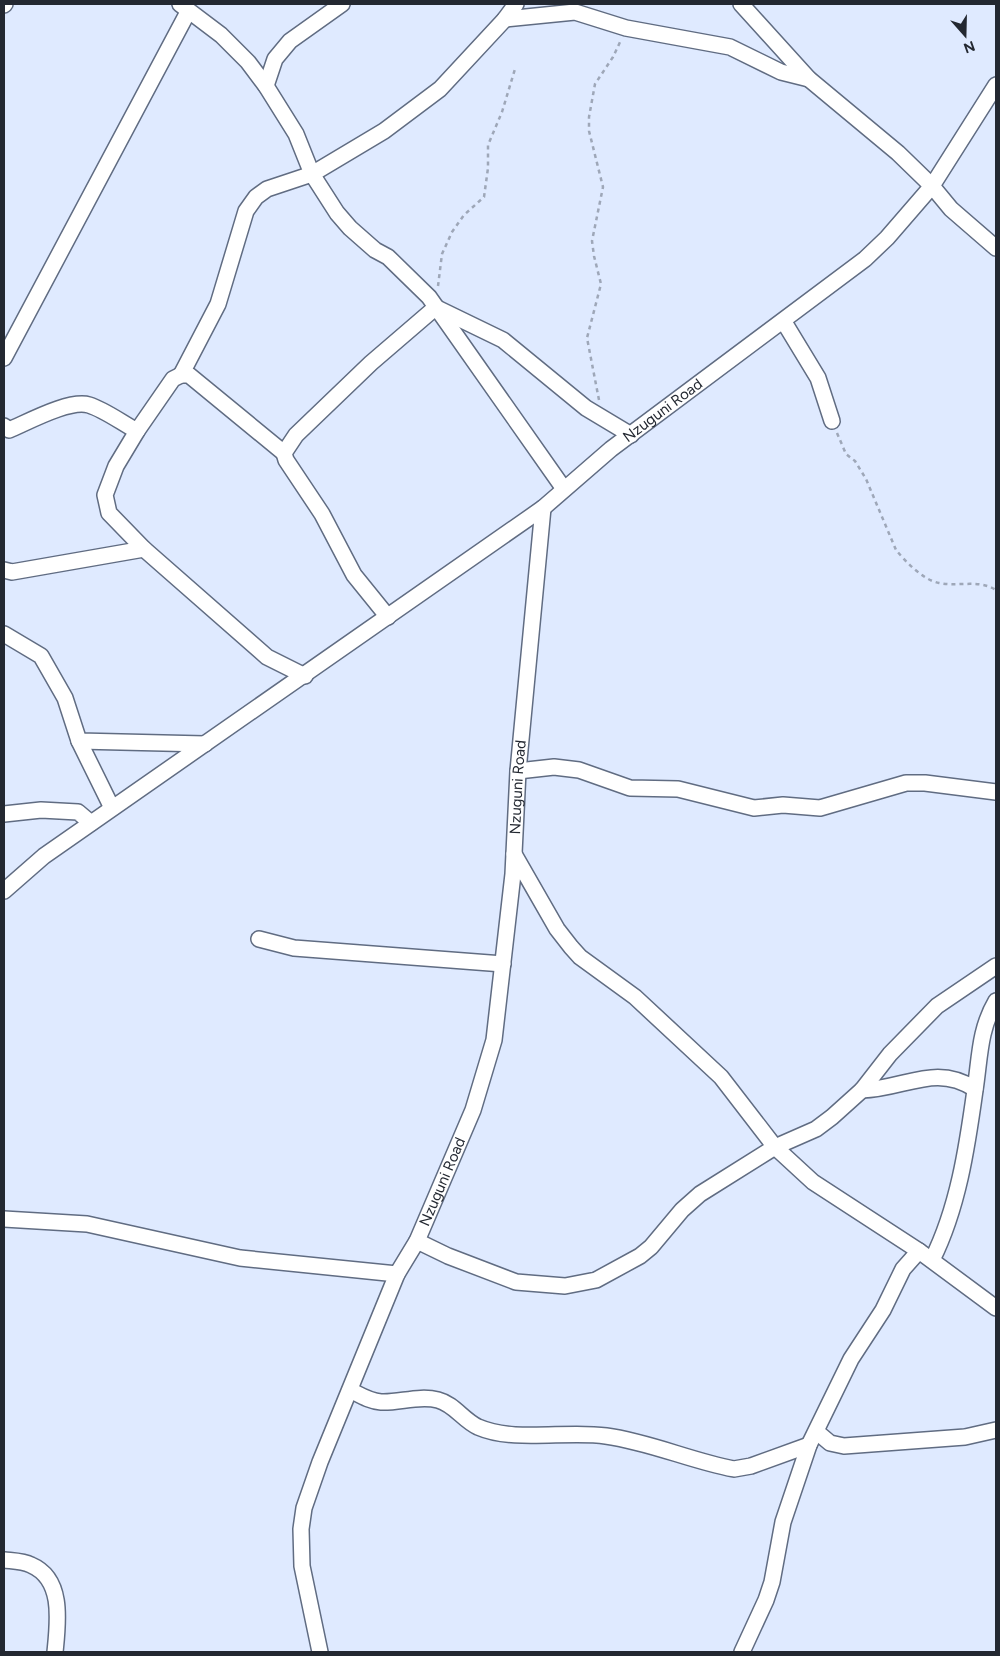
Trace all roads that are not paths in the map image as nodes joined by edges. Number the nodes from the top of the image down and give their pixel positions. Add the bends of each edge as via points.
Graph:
1 (342, 4) edge
2 (516, 4) edge
3 (741, 4) edge
4 (184, 8) edge
5 (504, 19) junction
6 (809, 79) junction
7 (996, 85) edge
8 (266, 86) junction
9 (312, 174) junction
10 (932, 186) junction
11 (996, 248) edge
12 (435, 308) junction
13 (784, 322) junction
14 (4, 358) edge
15 (181, 375) junction
16 (832, 420) road end
17 (5, 429) edge
18 (137, 431) junction
19 (631, 435) junction
20 (284, 453) junction
21 (564, 490) junction
22 (543, 508) junction
23 (144, 549) junction
24 (4, 570) edge
25 (388, 617) junction
26 (4, 634) edge
27 (305, 676) junction
28 (79, 741) junction
29 (205, 744) junction
30 (518, 771) junction
31 (996, 792) edge
32 (112, 808) junction
33 (4, 814) edge
34 (91, 823) junction
35 (514, 854) junction
36 (4, 891) edge
37 (260, 939) dead end
38 (503, 964) junction
39 (996, 966) edge
40 (996, 1001) edge
41 (975, 1089) junction
42 (862, 1090) junction
43 (775, 1147) junction
44 (4, 1219) edge
45 (417, 1241) junction
46 (919, 1251) junction
47 (932, 1260) junction
48 (397, 1274) junction
49 (996, 1308) edge
50 (350, 1390) junction
51 (996, 1430) edge
52 (817, 1432) junction
53 (809, 1445) junction
54 (4, 1560) edge
55 (55, 1652) edge
56 (320, 1652) edge
57 (742, 1652) edge

1 - 8 street via 290,41 275,59
2 - 5 street
3 - 6 street
4 - 8 street via 221,36 248,62
4 - 14 street
5 - 6 street via 575,12 626,28 730,47 781,72
5 - 9 street via 440,89 384,131
6 - 10 street via 898,152
7 - 10 street, Nzuguni Road
8 - 9 street via 296,134
9 - 12 street via 342,219 388,257 429,297
9 - 15 street via 267,189 246,211 218,304
10 - 11 street via 951,209
10 - 13 street, Nzuguni Road via 865,259
12 - 19 street via 503,340 586,408
12 - 20 street via 371,363 296,435
12 - 21 street
13 - 16 street via 818,378
13 - 19 street, Nzuguni Road
15 - 18 street via 173,379
15 - 20 street via 189,375
17 - 18 street via 78,404 89,405
18 - 23 street via 116,466 105,495 108,513
19 - 21 street, Nzuguni Road
20 - 25 street via 322,514 354,575
21 - 22 street, Nzuguni Road
22 - 25 street
22 - 30 street, Nzuguni Road
23 - 24 street via 60,565 12,572
23 - 27 street via 267,657
25 - 27 street
26 - 28 street via 41,656 65,698
27 - 29 street
28 - 29 street
28 - 32 street
29 - 32 street
30 - 31 street via 554,767 579,770 630,788 678,789 754,808 783,805 820,808 906,783
30 - 35 street, Nzuguni Road
32 - 34 street
33 - 34 street via 42,810 78,812
34 - 36 street via 44,856
35 - 38 street, Nzuguni Road
35 - 43 street via 557,929 571,947 635,997 721,1077
37 - 38 street via 294,948
38 - 45 street, Nzuguni Road via 494,1040 473,1110
39 - 42 street via 937,1006 890,1054
40 - 41 street via 983,1029
41 - 42 street via 957,1078 942,1076
41 - 47 street via 952,1213
42 - 43 street via 816,1129
43 - 45 street via 700,1194 640,1256 588,1282 565,1286 516,1282
43 - 46 street via 813,1182
44 - 48 street via 87,1224 240,1258
45 - 48 street, Nzuguni Road
46 - 47 street
46 - 52 street via 904,1269 883,1310 851,1359
47 - 49 street
48 - 50 street, Nzuguni Road
50 - 53 street via 382,1402 437,1400 478,1427 509,1434 606,1436 734,1470
50 - 56 street, Nzuguni Road via 317,1471 304,1508 301,1529 302,1566
51 - 52 street via 965,1436 844,1446 830,1443
52 - 53 street
53 - 57 street via 783,1522 772,1582
54 - 55 street via 30,1564 48,1575 57,1598

